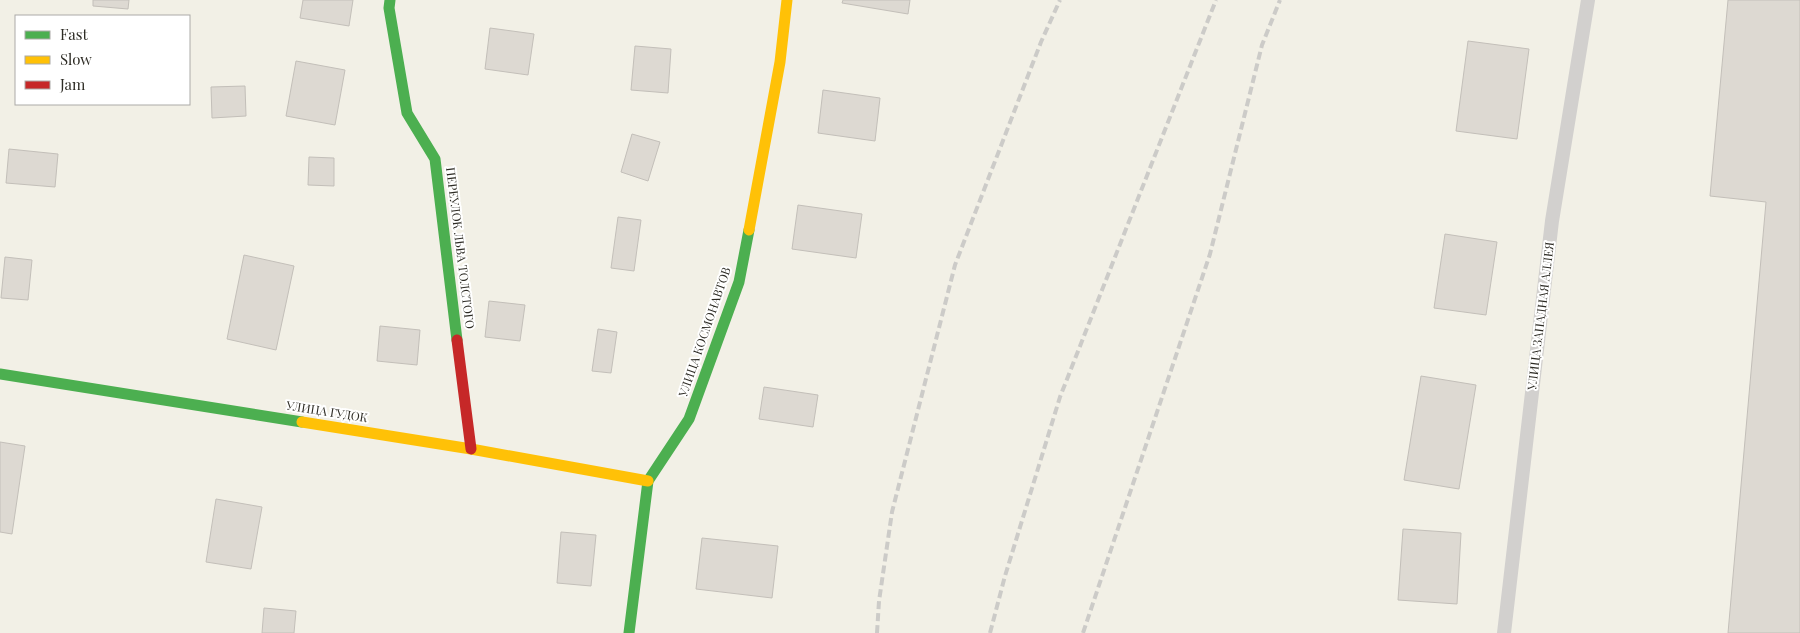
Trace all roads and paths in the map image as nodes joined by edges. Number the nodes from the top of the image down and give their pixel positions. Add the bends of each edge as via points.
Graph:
1 (390, 0) edge
2 (787, 0) edge
3 (1588, 0) edge
4 (0, 374) edge
5 (472, 449) junction
6 (648, 481) junction
7 (629, 633) edge
8 (1504, 633) edge

1 - 5 street, ПЕРЕУЛОК ЛЬВА ТОЛСТОГО via 407,113 435,159
2 - 6 street, УЛИЦА КОСМОНАВТОВ via 780,62 739,282 689,420
3 - 8 lane, УЛИЦА ЗАПАДНАЯ АЛЛЕЯ via 1552,222
4 - 5 street, УЛИЦА ГУДОК
5 - 6 street, УЛИЦА ГУДОК
6 - 7 street, УЛИЦА КОСМОНАВТОВ

